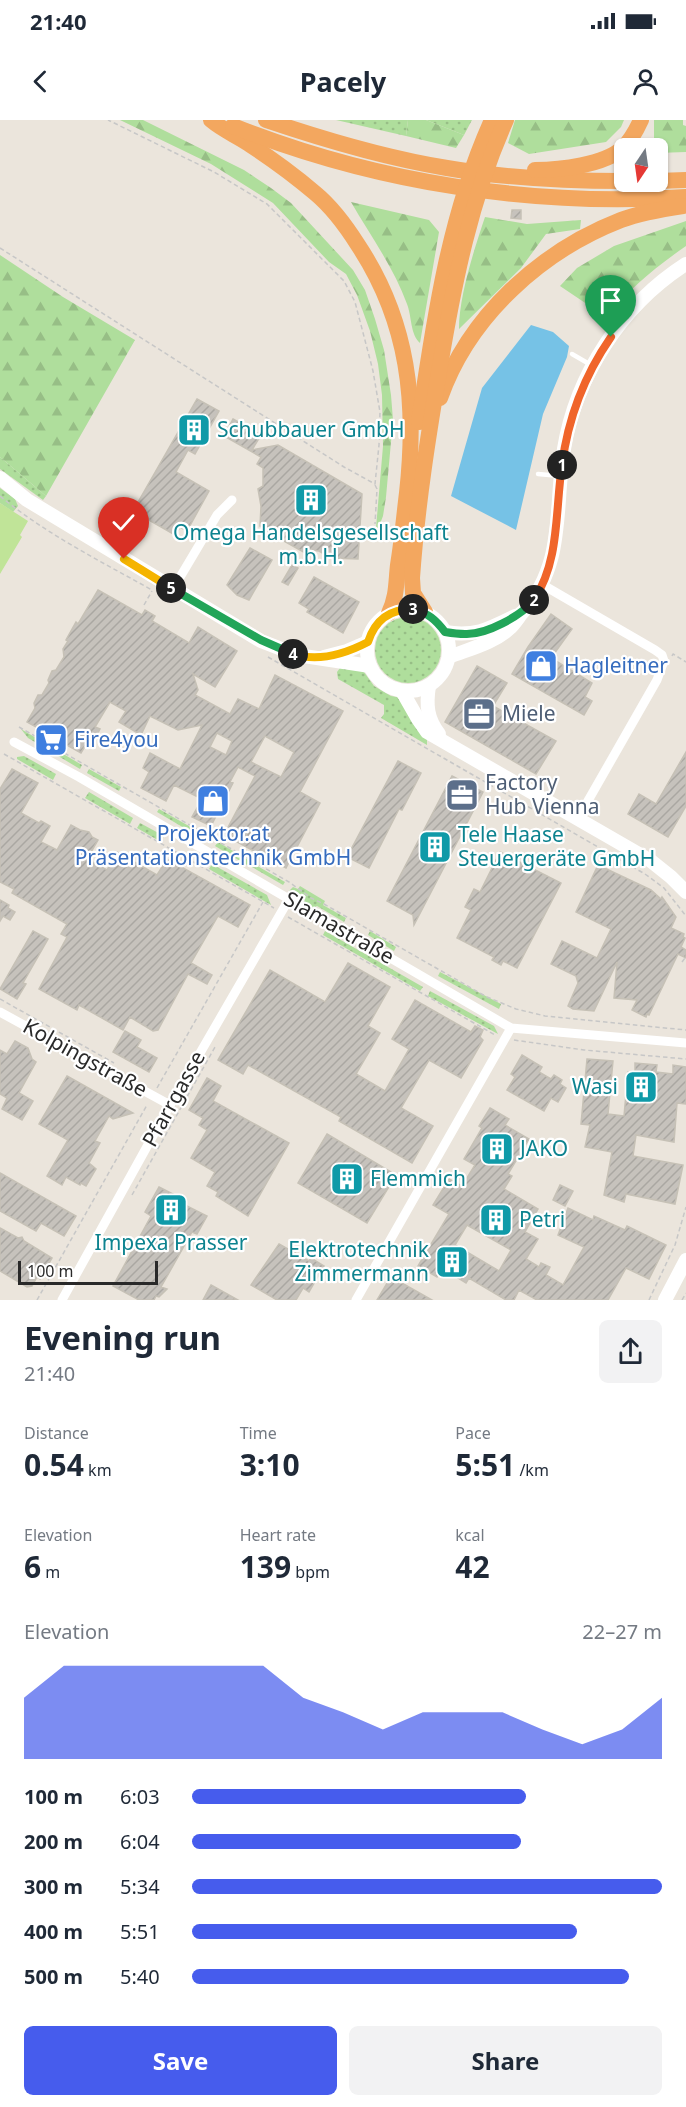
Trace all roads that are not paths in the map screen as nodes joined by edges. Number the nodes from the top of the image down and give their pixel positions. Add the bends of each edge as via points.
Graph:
1 (211, 120) edge
2 (219, 120) edge
3 (266, 120) edge
4 (492, 120) edge
5 (506, 120) edge
6 (641, 120) edge
7 (489, 142) junction
8 (496, 175) junction
9 (686, 180) edge
10 (668, 181) edge
11 (614, 182) edge
12 (686, 197) edge
13 (686, 206) edge
14 (464, 219) junction
15 (686, 264) edge
16 (572, 354) dead end
17 (593, 366) junction
18 (429, 430) junction
19 (409, 473) junction
20 (538, 474) dead end
21 (560, 476) junction
22 (0, 478) edge
23 (232, 500) dead end
24 (543, 585) junction
25 (173, 589) junction
26 (424, 612) junction
27 (522, 612) junction
28 (389, 613) junction
29 (445, 632) junction
30 (368, 642) junction
31 (321, 657) junction
32 (449, 657) junction
33 (370, 666) junction
34 (429, 686) junction
35 (402, 691) junction
36 (14, 742) dead end
37 (446, 743) junction
38 (577, 820) junction
39 (686, 892) edge
40 (289, 899) junction
41 (0, 1012) edge
42 (511, 1028) junction
43 (686, 1043) edge
44 (170, 1105) junction
45 (686, 1260) edge
46 (62, 1300) edge
47 (356, 1300) edge
48 (664, 1300) edge

1 - 19 highway via 226,133 281,164 318,195 368,259 386,295 408,372
2 - 12 highway via 315,154 457,187 575,198
3 - 8 highway via 394,158
4 - 7 highway
5 - 7 highway
6 - 8 highway via 621,150 604,159 543,170 513,169
7 - 14 highway
8 - 11 highway
9 - 10 highway
13 - 18 highway via 622,219 578,239 512,289 483,321 460,356
14 - 18 highway
14 - 19 highway via 444,276
15 - 17 main road via 632,310
16 - 17 lane
17 - 21 main road via 571,418
18 - 26 highway via 412,578 413,592
19 - 28 highway via 396,594
20 - 21 lane
21 - 24 main road via 554,544
22 - 25 main road via 27,500
23 - 25 street via 217,515
24 - 27 main road
24 - 38 street via 655,650 662,655 664,665
25 - 31 main road via 274,647 297,655
26 - 28 main road via 402,609
26 - 29 main road
27 - 29 main road via 473,634
27 - 32 main road via 510,628 495,638
28 - 30 main road via 379,621
29 - 32 main road
30 - 31 main road
30 - 33 main road
31 - 33 main road
32 - 34 main road via 445,669
33 - 35 main road via 389,687
34 - 35 main road
34 - 37 main road via 429,720
35 - 37 main road via 427,732
36 - 40 street, Slamastraße
37 - 38 main road
38 - 39 main road via 651,861
40 - 42 street, Slamastraße
40 - 44 street, Pfarrgasse
41 - 44 street, Kolpingstraße
42 - 43 street, Slamastraße
42 - 47 street
44 - 46 street, Pfarrgasse
45 - 48 main road

